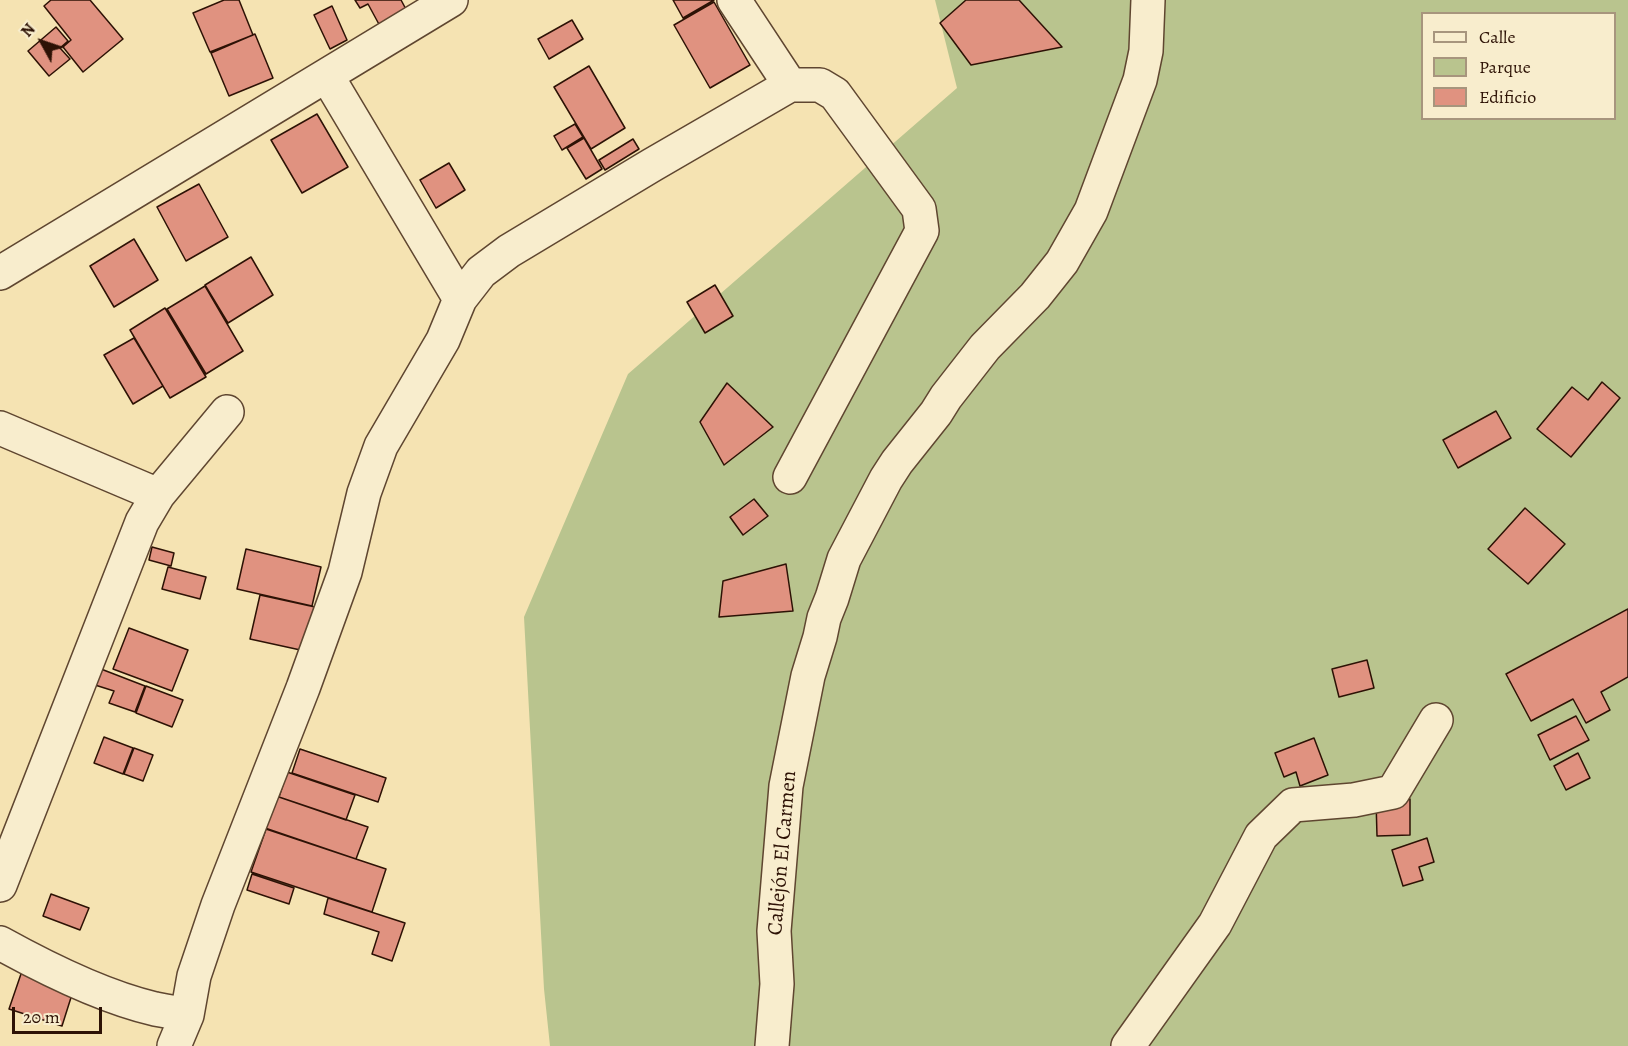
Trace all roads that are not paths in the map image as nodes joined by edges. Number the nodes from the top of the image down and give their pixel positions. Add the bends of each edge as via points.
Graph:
1 (452, 0) edge
2 (734, 0) edge
3 (1148, 0) edge
4 (327, 76) junction
5 (790, 85) junction
6 (0, 273) edge
7 (460, 299) junction
8 (227, 412) dead end
9 (0, 428) edge
10 (790, 477) dead end
11 (158, 495) junction
12 (1436, 720) dead end
13 (0, 885) edge
14 (0, 944) edge
15 (187, 1015) junction
16 (174, 1046) edge
17 (772, 1046) edge
18 (1128, 1046) edge

1 - 4 street
2 - 5 street
3 - 17 street, Callejón El Carmen via 1146,51 1140,80 1091,211 1062,262 1035,296 984,347 897,462 844,560 808,676 786,786 774,931 777,984
4 - 6 street
4 - 7 street
5 - 7 street via 509,251 481,272
5 - 10 street via 820,85 835,94 920,209 922,231
7 - 15 street via 443,340 381,446 364,493 345,572 218,905 194,976
8 - 11 street
9 - 11 street
11 - 13 street via 142,522
12 - 18 street via 1393,792 1293,805 1261,836 1215,924
14 - 15 street via 108,994
15 - 16 street

